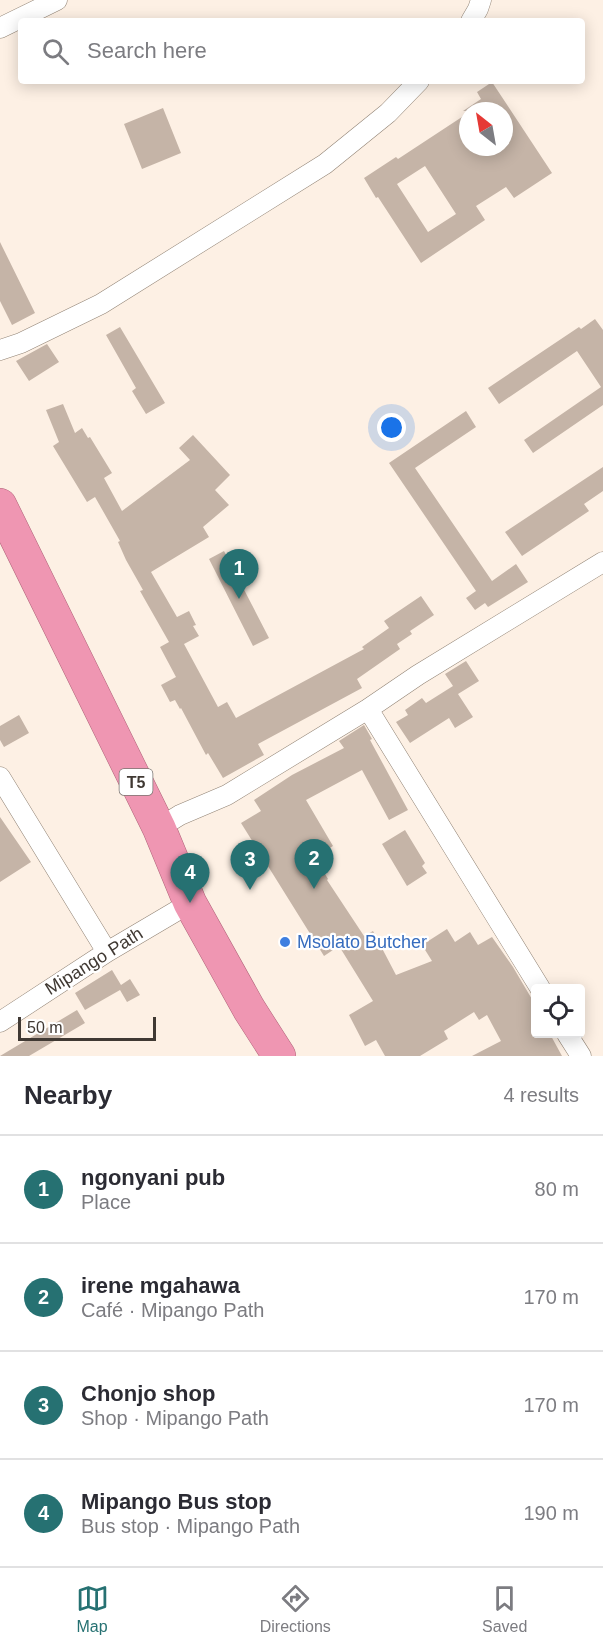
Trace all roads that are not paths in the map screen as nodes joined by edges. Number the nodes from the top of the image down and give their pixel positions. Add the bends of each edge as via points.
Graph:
1 (57, 0) edge
2 (481, 0) edge
3 (20, 18) edge
4 (473, 18) edge
5 (18, 19) edge
6 (0, 28) edge
7 (416, 84) edge
8 (0, 350) edge
9 (0, 505) edge
10 (603, 562) edge
11 (368, 709) junction
12 (0, 777) edge
13 (159, 828) junction
14 (189, 903) junction
15 (107, 952) junction
16 (538, 984) edge
17 (0, 1022) edge
18 (570, 1038) edge
19 (279, 1056) edge
20 (581, 1056) edge

1 - 3 street
2 - 4 street
5 - 6 street
7 - 8 street via 388,113 325,164 101,304
9 - 13 highway, T5
10 - 11 street
11 - 13 street via 227,795
11 - 16 street
12 - 15 street
13 - 14 highway, T5
14 - 15 street, Mipango Path
14 - 19 highway, T5
15 - 17 street, Mipango Path
18 - 20 street

